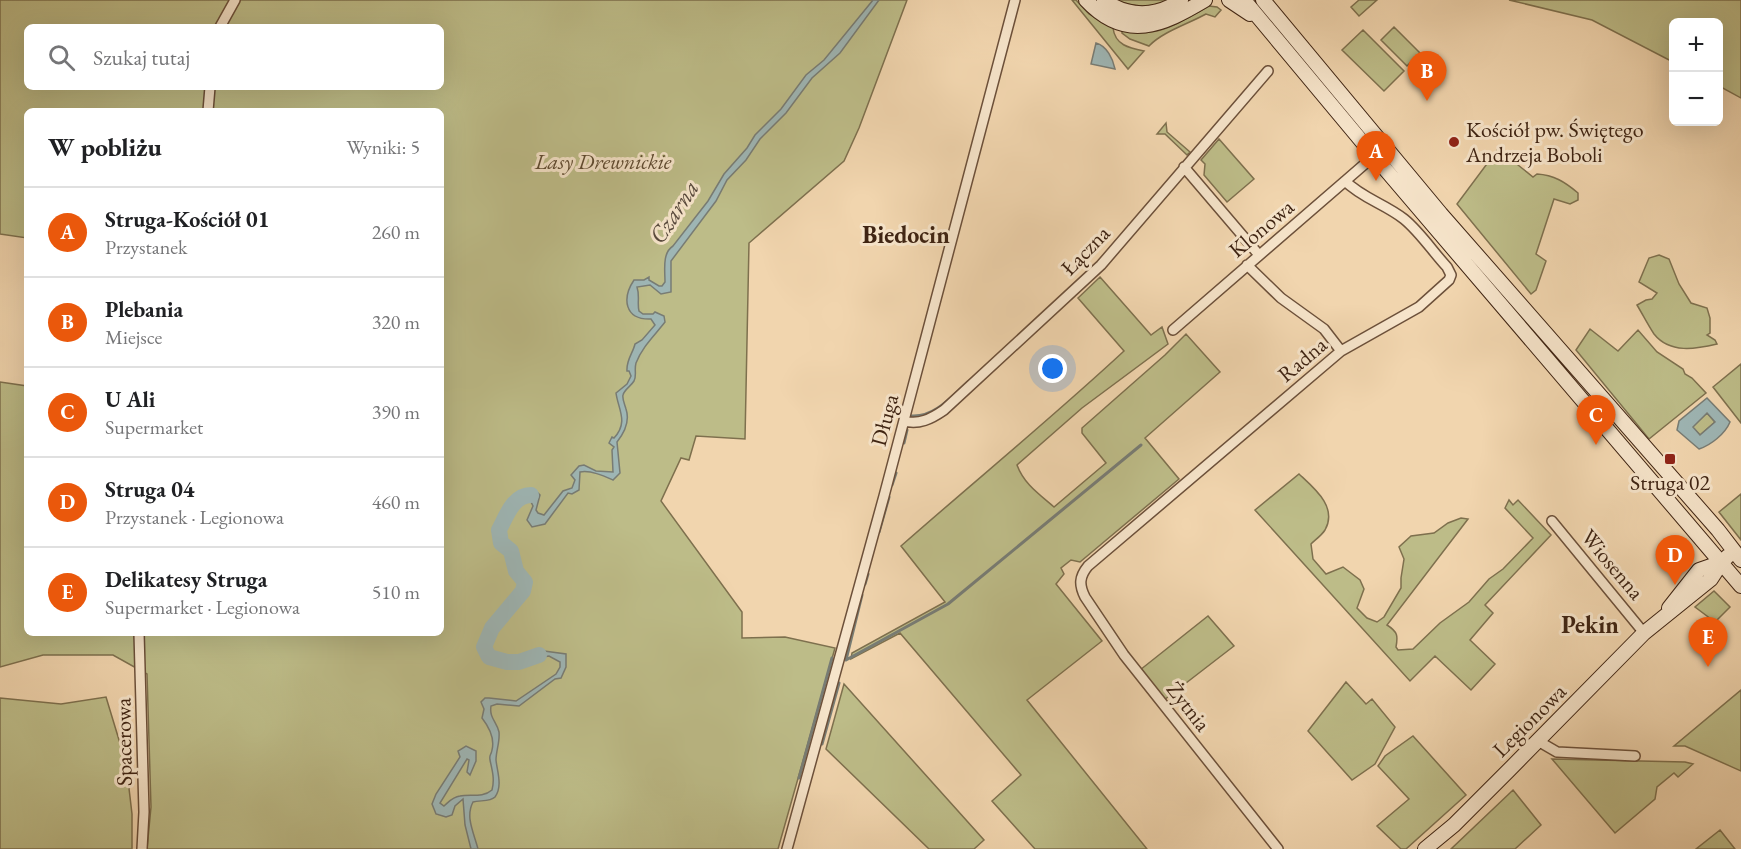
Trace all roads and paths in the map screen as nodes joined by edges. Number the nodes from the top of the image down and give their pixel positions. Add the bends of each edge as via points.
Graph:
1 (236, 0) edge
2 (1016, 0) edge
3 (1086, 0) edge
4 (1104, 0) edge
5 (1181, 0) edge
6 (1229, 0) edge
7 (1244, 0) edge
8 (1263, 0) edge
9 (1199, 3) edge
10 (222, 24) edge
11 (1268, 29) junction
12 (1268, 71) dead end
13 (210, 90) edge
14 (208, 108) edge
15 (1374, 156) junction
16 (1184, 167) junction
17 (1345, 181) junction
18 (1259, 255) junction
19 (1247, 265) junction
20 (1173, 330) dead end
21 (1341, 351) junction
22 (904, 421) junction
23 (1552, 521) dead end
24 (1738, 555) edge
25 (1722, 562) junction
26 (1080, 581) joint
27 (1741, 586) edge
28 (1644, 633) junction
29 (139, 636) edge
30 (1538, 741) junction
31 (1635, 756) dead end
32 (142, 849) edge
33 (787, 849) edge
34 (1278, 849) edge
35 (1425, 849) edge

1 - 10 street
2 - 22 street, Długa
3 - 9 main road via 1104,15 1132,25 1158,24
4 - 5 main road via 1122,10 1144,14
6 - 11 main road
7 - 11 main road
8 - 24 main road via 1441,214
11 - 15 main road
12 - 16 street, Łączna
13 - 14 street
15 - 17 street, Klonowa
15 - 25 main road
16 - 18 street
16 - 22 street, Łączna via 1101,265 958,398 932,419
17 - 18 street, Klonowa
17 - 21 street, Radna via 1402,218 1451,275 1419,307
18 - 19 street, Klonowa
19 - 20 street, Klonowa
19 - 21 street via 1281,298 1324,329
21 - 26 street, Radna via 1088,567
22 - 33 street, Długa
23 - 28 street, Wiosenna
24 - 25 main road, Legionowa
25 - 27 main road
25 - 28 main road, Legionowa via 1699,570
26 - 34 street, Żytnia via 1085,597 1124,655
28 - 30 main road, Legionowa
29 - 32 street, Spacerowa
30 - 31 street via 1557,752
30 - 35 main road, Legionowa

